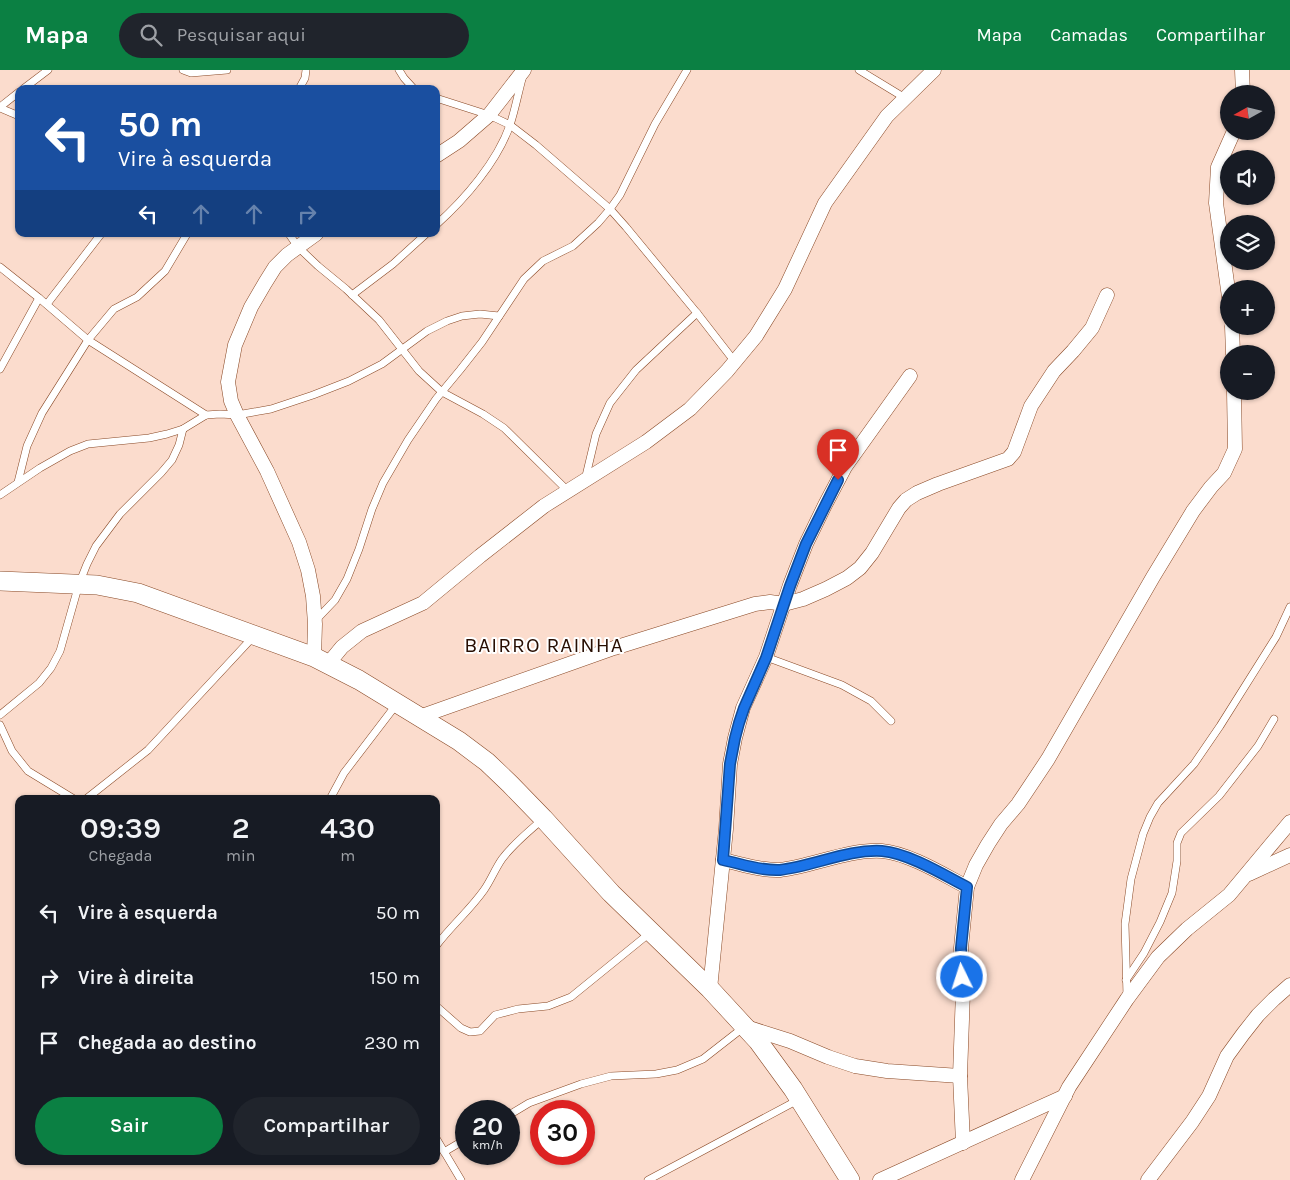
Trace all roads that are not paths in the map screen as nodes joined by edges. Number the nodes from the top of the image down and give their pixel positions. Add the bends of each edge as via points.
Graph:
1 (48, 70) edge
2 (183, 70) edge
3 (227, 70) edge
4 (306, 70) edge
5 (399, 70) edge
6 (524, 70) edge
7 (687, 70) edge
8 (859, 70) edge
9 (1242, 70) edge
10 (932, 71) edge
11 (29, 85) edge
12 (301, 85) edge
13 (410, 85) edge
14 (1243, 85) edge
15 (15, 95) edge
16 (905, 98) junction
17 (440, 99) edge
18 (0, 108) edge
19 (15, 114) edge
20 (489, 115) junction
21 (510, 124) junction
22 (1230, 140) edge
23 (440, 154) edge
24 (610, 209) junction
25 (440, 221) edge
26 (99, 237) edge
27 (185, 237) edge
28 (291, 237) edge
29 (312, 237) edge
30 (423, 237) edge
31 (298, 247) junction
32 (0, 267) edge
33 (1227, 280) edge
34 (352, 295) junction
35 (1107, 295) dead end
36 (39, 298) junction
37 (47, 304) junction
38 (697, 313) junction
39 (499, 316) junction
40 (88, 340) junction
41 (402, 350) junction
42 (735, 362) junction
43 (0, 369) edge
44 (910, 376) dead end
45 (442, 392) junction
46 (1234, 400) edge
47 (206, 415) junction
48 (237, 415) junction
49 (183, 429) junction
50 (584, 481) junction
51 (18, 482) junction
52 (568, 491) junction
53 (0, 495) edge
54 (0, 581) edge
55 (79, 584) junction
56 (784, 604) junction
57 (1290, 607) edge
58 (315, 622) junction
59 (254, 635) junction
60 (766, 658) junction
61 (321, 660) junction
62 (397, 704) junction
63 (0, 715) edge
64 (419, 717) junction
65 (1274, 718) dead end
66 (891, 722) dead end
67 (0, 725) edge
68 (67, 795) edge
69 (91, 795) edge
70 (332, 795) edge
71 (544, 818) junction
72 (1290, 822) edge
73 (1290, 855) edge
74 (723, 860) junction
75 (1244, 877) junction
76 (967, 887) junction
77 (651, 932) junction
78 (440, 940) edge
79 (1126, 980) junction
80 (1290, 985) edge
81 (710, 989) junction
82 (1127, 999) junction
83 (440, 1010) edge
84 (744, 1026) junction
85 (960, 1076) junction
86 (1064, 1096) junction
87 (800, 1100) junction
88 (520, 1108) edge
89 (963, 1143) junction
90 (440, 1145) edge
91 (455, 1146) edge
92 (444, 1152) junction
93 (461, 1180) edge
94 (648, 1180) edge
95 (850, 1180) edge
96 (880, 1180) edge
97 (1022, 1180) edge
98 (1148, 1180) edge

1 - 11 lane
2 - 3 lane via 191,73
4 - 12 lane
5 - 13 lane
6 - 20 street
6 - 21 lane
7 - 24 lane
8 - 16 lane
9 - 14 street
10 - 16 street
15 - 18 lane
16 - 42 street via 887,116 825,203 785,289 756,336
17 - 20 lane
18 - 19 lane
20 - 21 lane
20 - 23 street via 460,141
21 - 24 lane
21 - 25 lane via 502,144 470,190
22 - 33 street via 1218,167 1216,203
24 - 38 lane
24 - 39 lane via 573,246 543,261 524,279
26 - 37 lane
27 - 40 lane via 165,271 137,297 114,309
28 - 31 lane
29 - 31 street
30 - 34 lane
31 - 34 lane
31 - 48 street via 275,267 265,282 235,346 228,382
32 - 36 lane
34 - 41 lane via 379,320
35 - 56 street via 1092,328 1054,371 1031,406 1014,452 1008,459 938,484 906,500 860,568 826,589
36 - 37 lane
36 - 43 lane
37 - 40 lane
38 - 42 lane
38 - 50 lane via 636,370 610,404 596,434
39 - 41 lane via 480,314 446,321
39 - 45 lane
40 - 47 lane
40 - 51 lane via 42,413 27,446
41 - 45 lane
41 - 48 lane via 349,381 270,409
42 - 50 street via 690,409 646,442
44 - 56 street via 845,467 824,505
45 - 52 lane via 504,428
45 - 58 lane via 408,440 384,483 347,579 335,600
46 - 76 street via 1234,449 1224,472 1193,511 1048,759 988,844
47 - 48 lane
47 - 49 lane
48 - 58 street via 268,471 299,542 308,570
49 - 51 lane via 149,438 88,444
49 - 55 lane via 172,460 103,536 86,564
50 - 52 street
51 - 53 lane
52 - 61 street via 544,506 423,603 362,631
54 - 55 street
55 - 59 street via 138,593
55 - 63 lane via 60,651 51,668 39,683
56 - 60 street
56 - 64 street via 770,602 734,610 614,648
57 - 79 lane via 1276,638 1220,726 1194,764 1158,803 1150,817 1132,879 1125,924
58 - 61 street
59 - 61 street
59 - 69 lane via 148,750
60 - 66 lane via 842,685 870,701
60 - 74 street via 735,738
61 - 62 street
62 - 64 street
62 - 70 lane via 344,773
64 - 71 street via 488,762
65 - 79 lane via 1230,783 1181,833 1172,893 1144,953
67 - 68 lane via 12,751 28,771
71 - 77 street via 611,894
71 - 78 lane via 502,860 486,888
72 - 75 street
73 - 75 street
74 - 76 street via 778,870 868,851 884,852 907,857
74 - 81 street
75 - 82 street via 1229,895 1158,957
76 - 85 street via 961,948
77 - 81 street
77 - 83 lane via 571,997 548,1006 495,1015 480,1031 470,1032 461,1028
79 - 82 lane
80 - 98 street via 1242,1034 1192,1122
81 - 84 street
82 - 86 street
84 - 85 street via 856,1066
84 - 87 street
84 - 88 lane via 703,1059 677,1070 611,1076 581,1084
85 - 89 street
86 - 89 street
86 - 97 street
87 - 94 lane
87 - 95 street
89 - 96 street
90 - 92 lane
91 - 92 lane
92 - 93 lane

